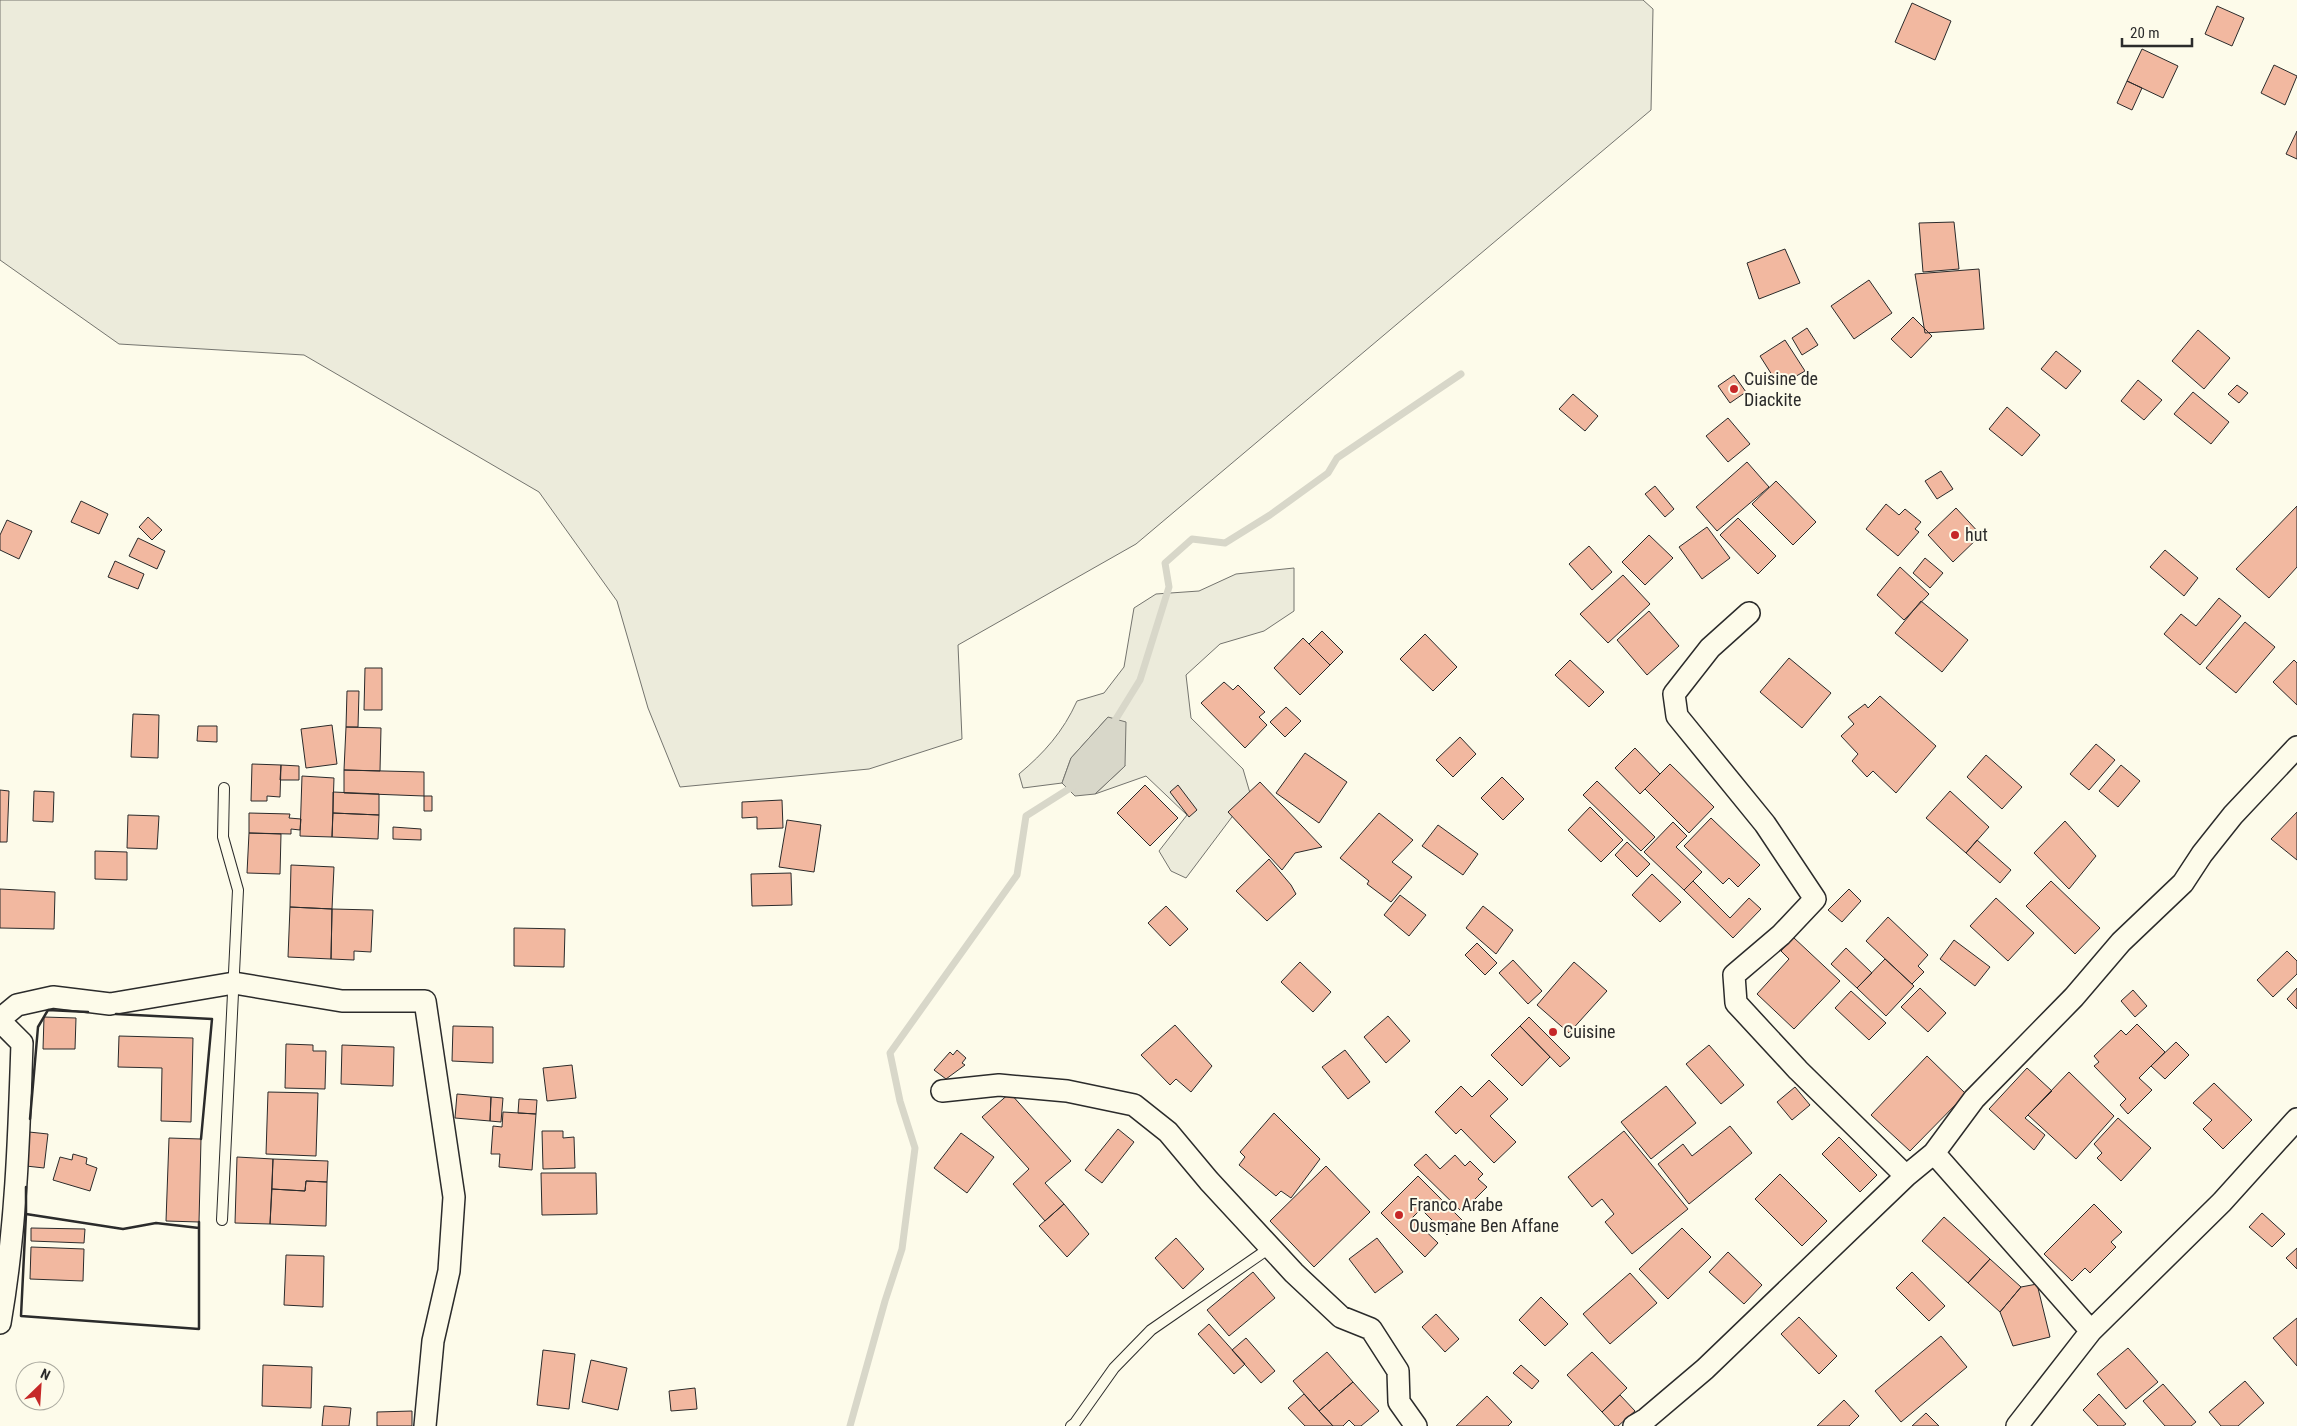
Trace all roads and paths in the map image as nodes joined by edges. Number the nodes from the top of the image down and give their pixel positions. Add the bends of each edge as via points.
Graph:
1 (1749, 612) dead end
2 (2297, 748) edge
3 (224, 788) dead end
4 (234, 983) junction
5 (0, 1020) edge
6 (942, 1091) dead end
7 (2297, 1119) edge
8 (1934, 1153) junction
9 (1906, 1176) junction
10 (222, 1220) dead end
11 (1271, 1247) junction
12 (0, 1323) edge
13 (2091, 1331) junction
14 (425, 1426) edge
15 (1071, 1426) edge
16 (1416, 1426) edge
17 (1634, 1426) edge
18 (2017, 1426) edge

1 - 9 street via 1710,648 1674,694 1677,716 1766,824 1815,899 1781,935 1734,975 1736,1003 1798,1070
2 - 8 street via 2233,814 2183,883 2121,942 2074,997 1974,1099
3 - 4 lane via 223,837 238,890
4 - 5 street via 110,1004 53,997 17,1005
4 - 10 lane
4 - 14 street via 342,1001 425,1001 454,1197 449,1272 432,1341
5 - 12 street via 22,1043 19,1147 8,1279
6 - 11 street via 999,1085 1067,1091 1134,1105 1168,1132
7 - 13 street via 2222,1202
8 - 9 street
8 - 13 street
9 - 17 street via 1705,1369
11 - 15 lane via 1151,1330 1114,1368
11 - 16 street via 1341,1317 1371,1329 1398,1371 1399,1402
13 - 18 street

